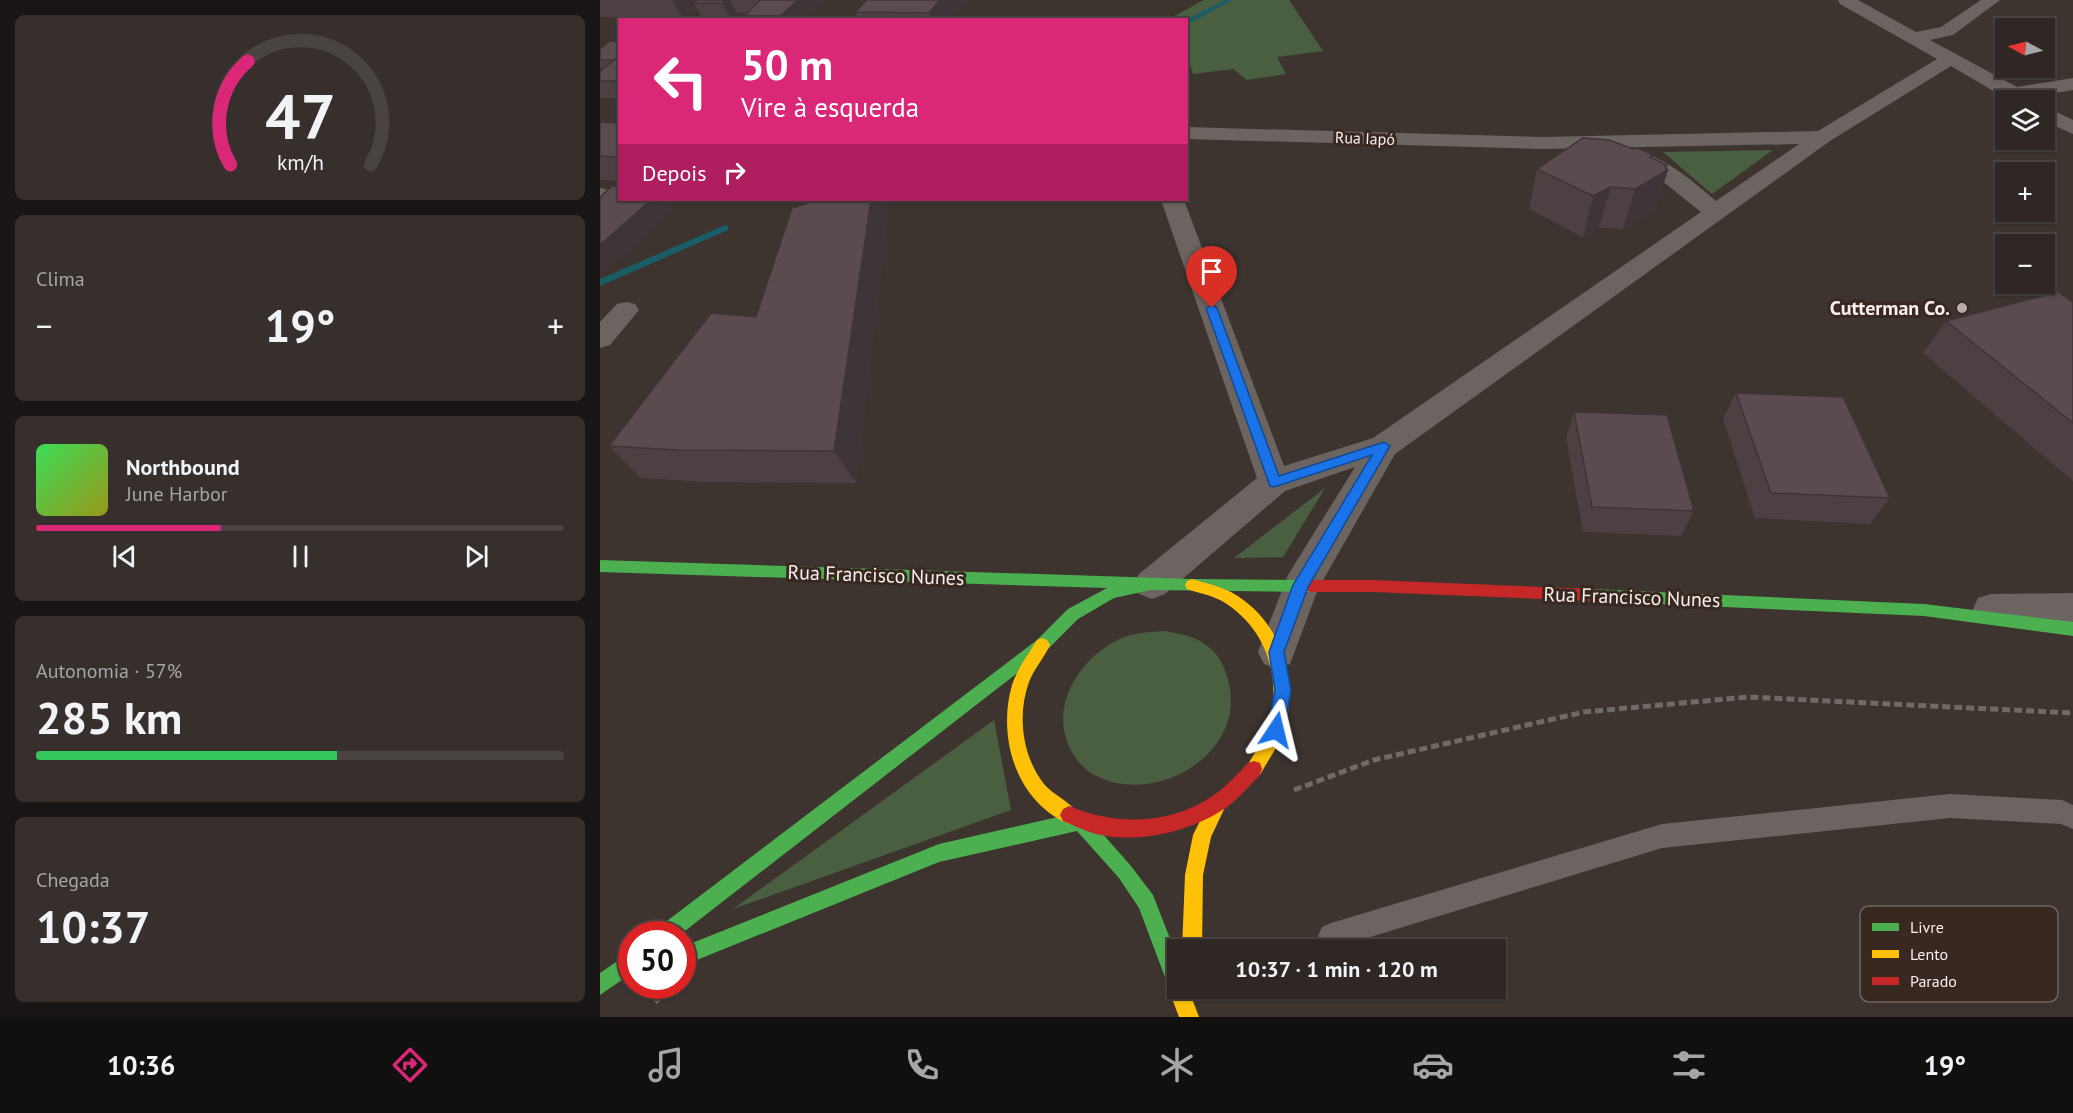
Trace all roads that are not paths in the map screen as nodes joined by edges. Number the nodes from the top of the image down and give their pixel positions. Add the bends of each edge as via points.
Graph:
1 (1846, 0) edge
2 (1992, 0) edge
3 (1912, 38) junction
4 (1950, 59) junction
5 (2073, 84) edge
6 (2005, 90) edge
7 (2048, 90) edge
8 (2055, 118) edge
9 (2073, 128) edge
10 (1188, 133) edge
11 (1823, 137) junction
12 (1544, 143) junction
13 (1172, 201) edge
14 (1716, 213) junction
15 (626, 310) dead end
16 (600, 339) edge
17 (1384, 446) junction
18 (1274, 482) junction
19 (600, 566) edge
20 (1152, 584) junction
21 (1191, 585) junction
22 (1301, 585) junction
23 (2073, 608) edge
24 (1924, 610) junction
25 (2073, 629) edge
26 (1042, 645) junction
27 (1277, 652) junction
28 (1218, 802) junction
29 (2073, 817) edge
30 (1080, 821) junction
31 (683, 921) edge
32 (1331, 936) dead end
33 (1192, 939) edge
34 (696, 951) edge
35 (1167, 958) edge
36 (618, 972) edge
37 (618, 984) edge
38 (600, 985) edge
39 (600, 991) edge
40 (1183, 999) edge
41 (1192, 999) edge
42 (1191, 1017) edge

1 - 3 street
2 - 3 street via 1947,31
3 - 4 street
4 - 6 street
4 - 11 street
5 - 7 street
8 - 9 street
10 - 12 street, Rua Iapó
11 - 12 street, Rua Iapó
11 - 14 street
12 - 14 street, Rua Iapó via 1638,159 1667,170
13 - 18 street
14 - 17 street
15 - 16 street
17 - 18 street
17 - 22 street
18 - 20 street
19 - 20 main road, Rua Francisco Nunes
20 - 21 main road, Rua Francisco Nunes
20 - 26 main road via 1111,593 1073,614
21 - 22 main road, Rua Francisco Nunes
21 - 27 main road via 1228,597 1257,620
22 - 24 main road, Rua Francisco Nunes
22 - 27 street
23 - 24 street, Rua Francisco Nunes
24 - 25 main road
26 - 30 main road via 1020,685 1013,728 1023,770 1051,805
26 - 31 main road
27 - 28 main road via 1283,690 1276,730 1254,769
28 - 30 main road via 1173,824 1125,830
28 - 33 main road via 1202,834 1194,875
29 - 32 lane via 2062,813 1950,806 1662,836
30 - 34 main road via 939,853
30 - 35 main road via 1146,902
36 - 38 main road
37 - 39 main road
40 - 42 main road
41 - 42 main road

